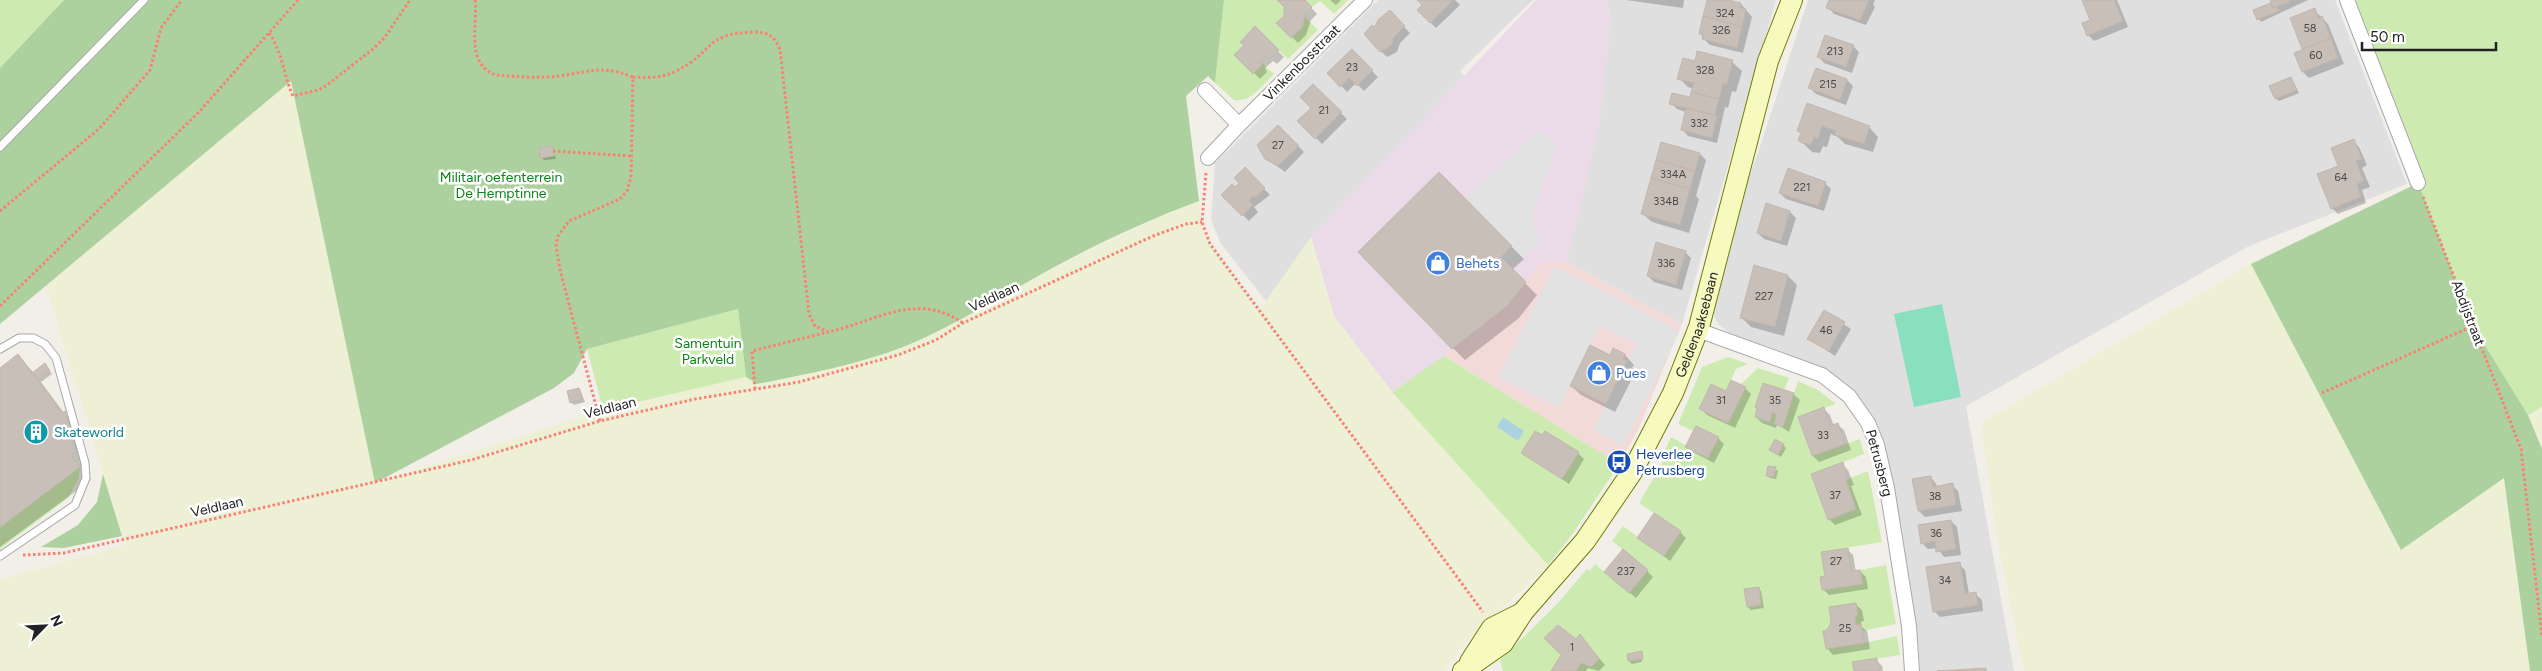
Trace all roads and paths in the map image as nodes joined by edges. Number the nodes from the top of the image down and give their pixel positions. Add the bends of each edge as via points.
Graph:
1 (144, 0) edge
2 (182, 0) edge
3 (298, 0) edge
4 (410, 0) edge
5 (475, 0) edge
6 (1364, 0) edge
7 (1792, 0) edge
8 (2347, 0) edge
9 (269, 33) junction
10 (634, 77) junction
11 (1205, 90) dead end
12 (1239, 125) junction
13 (0, 147) edge
14 (553, 151) dead end
15 (631, 156) junction
16 (1208, 158) joint
17 (2418, 183) joint
18 (0, 211) edge
19 (1202, 222) junction
20 (0, 306) edge
21 (963, 323) junction
22 (2473, 326) junction
23 (1698, 330) junction
24 (828, 332) junction
25 (0, 349) edge
26 (755, 390) junction
27 (2322, 393) dead end
28 (600, 421) junction
29 (1, 555) edge
30 (1488, 619) dead end
31 (2542, 637) edge
32 (1466, 670) edge
33 (1912, 671) edge

1 - 13 lane
2 - 18 path via 161,28 150,70 100,128
3 - 9 path
4 - 9 path via 373,49 328,85 303,94 293,96 286,81 281,52
5 - 10 path via 474,44 481,66 487,72 547,77 607,69
6 - 12 street, Vinkenbosstraat
7 - 23 street, Geldenaaksebaan via 1765,71
8 - 17 street
9 - 20 path via 199,112
10 - 15 path
10 - 24 path via 650,78 677,71 716,40 732,32 764,32 773,37 782,59 809,314 815,326
11 - 12 street
12 - 16 street, Vinkenbosstraat
14 - 15 path
15 - 28 path via 629,185 624,195 569,221 558,236 556,246
16 - 19 path
17 - 22 path, Abdijstraat
19 - 21 path, Veldlaan via 1159,233
19 - 30 path via 1210,244
21 - 24 path via 938,310 917,308
21 - 26 path, Veldlaan via 936,340 904,353 800,382
22 - 27 path
22 - 31 path, Abdijstraat via 2521,449
23 - 32 street, Geldenaaksebaan via 1673,393 1632,472 1585,541 1524,612 1492,628
23 - 33 street, Petrusberg via 1822,375 1849,396 1868,423 1887,488 1909,626
24 - 26 path via 752,352
25 - 29 lane via 19,338 33,338 44,344 56,358 86,463 86,478 75,505
26 - 28 path, Veldlaan via 695,399
28 - 29 path, Veldlaan via 471,460 64,553

